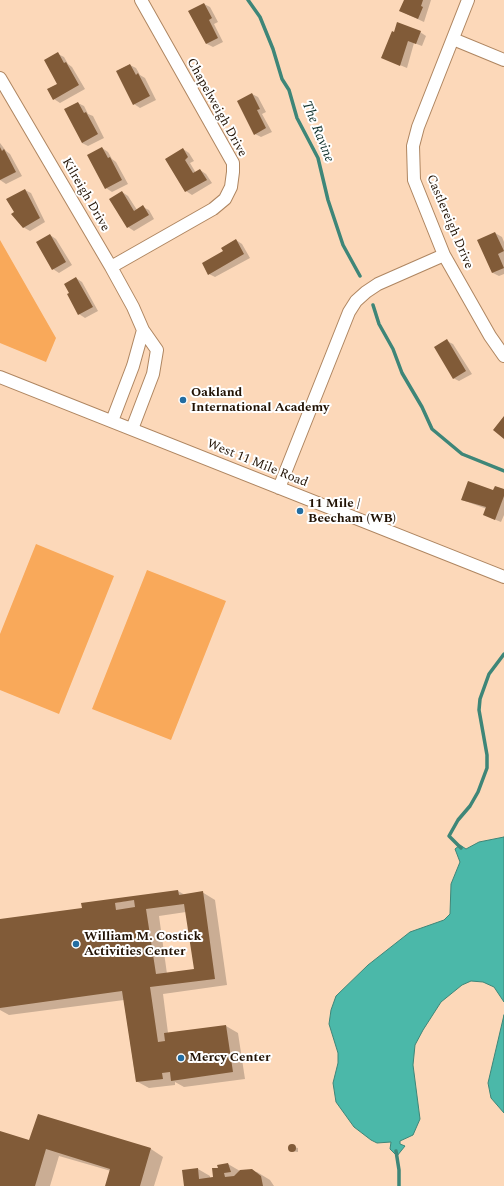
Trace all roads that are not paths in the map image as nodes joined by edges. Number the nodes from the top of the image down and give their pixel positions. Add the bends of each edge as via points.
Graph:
1 (141, 0) edge
2 (468, 0) edge
3 (453, 39) junction
4 (504, 60) edge
5 (0, 78) edge
6 (444, 255) junction
7 (112, 267) junction
8 (143, 330) junction
9 (504, 356) edge
10 (0, 377) edge
11 (112, 421) junction
12 (132, 429) junction
13 (279, 488) junction
14 (504, 577) edge

1 - 7 street, Chapelweigh Drive via 233,163 233,172 231,187 225,199 213,209
2 - 3 street, Castlereigh Drive
3 - 4 street
3 - 6 street, Castlereigh Drive via 413,146 414,180
5 - 7 street, Kilreigh Drive
6 - 9 street, Castlereigh Drive
6 - 13 street via 378,284 356,301 349,312
7 - 8 street, Kilreigh Drive
8 - 11 street via 133,366
8 - 12 street, Kilreigh Drive via 157,350 153,374
10 - 11 street, West 11 Mile Road
11 - 12 street, West 11 Mile Road
12 - 13 street, West 11 Mile Road
13 - 14 street, West 11 Mile Road

